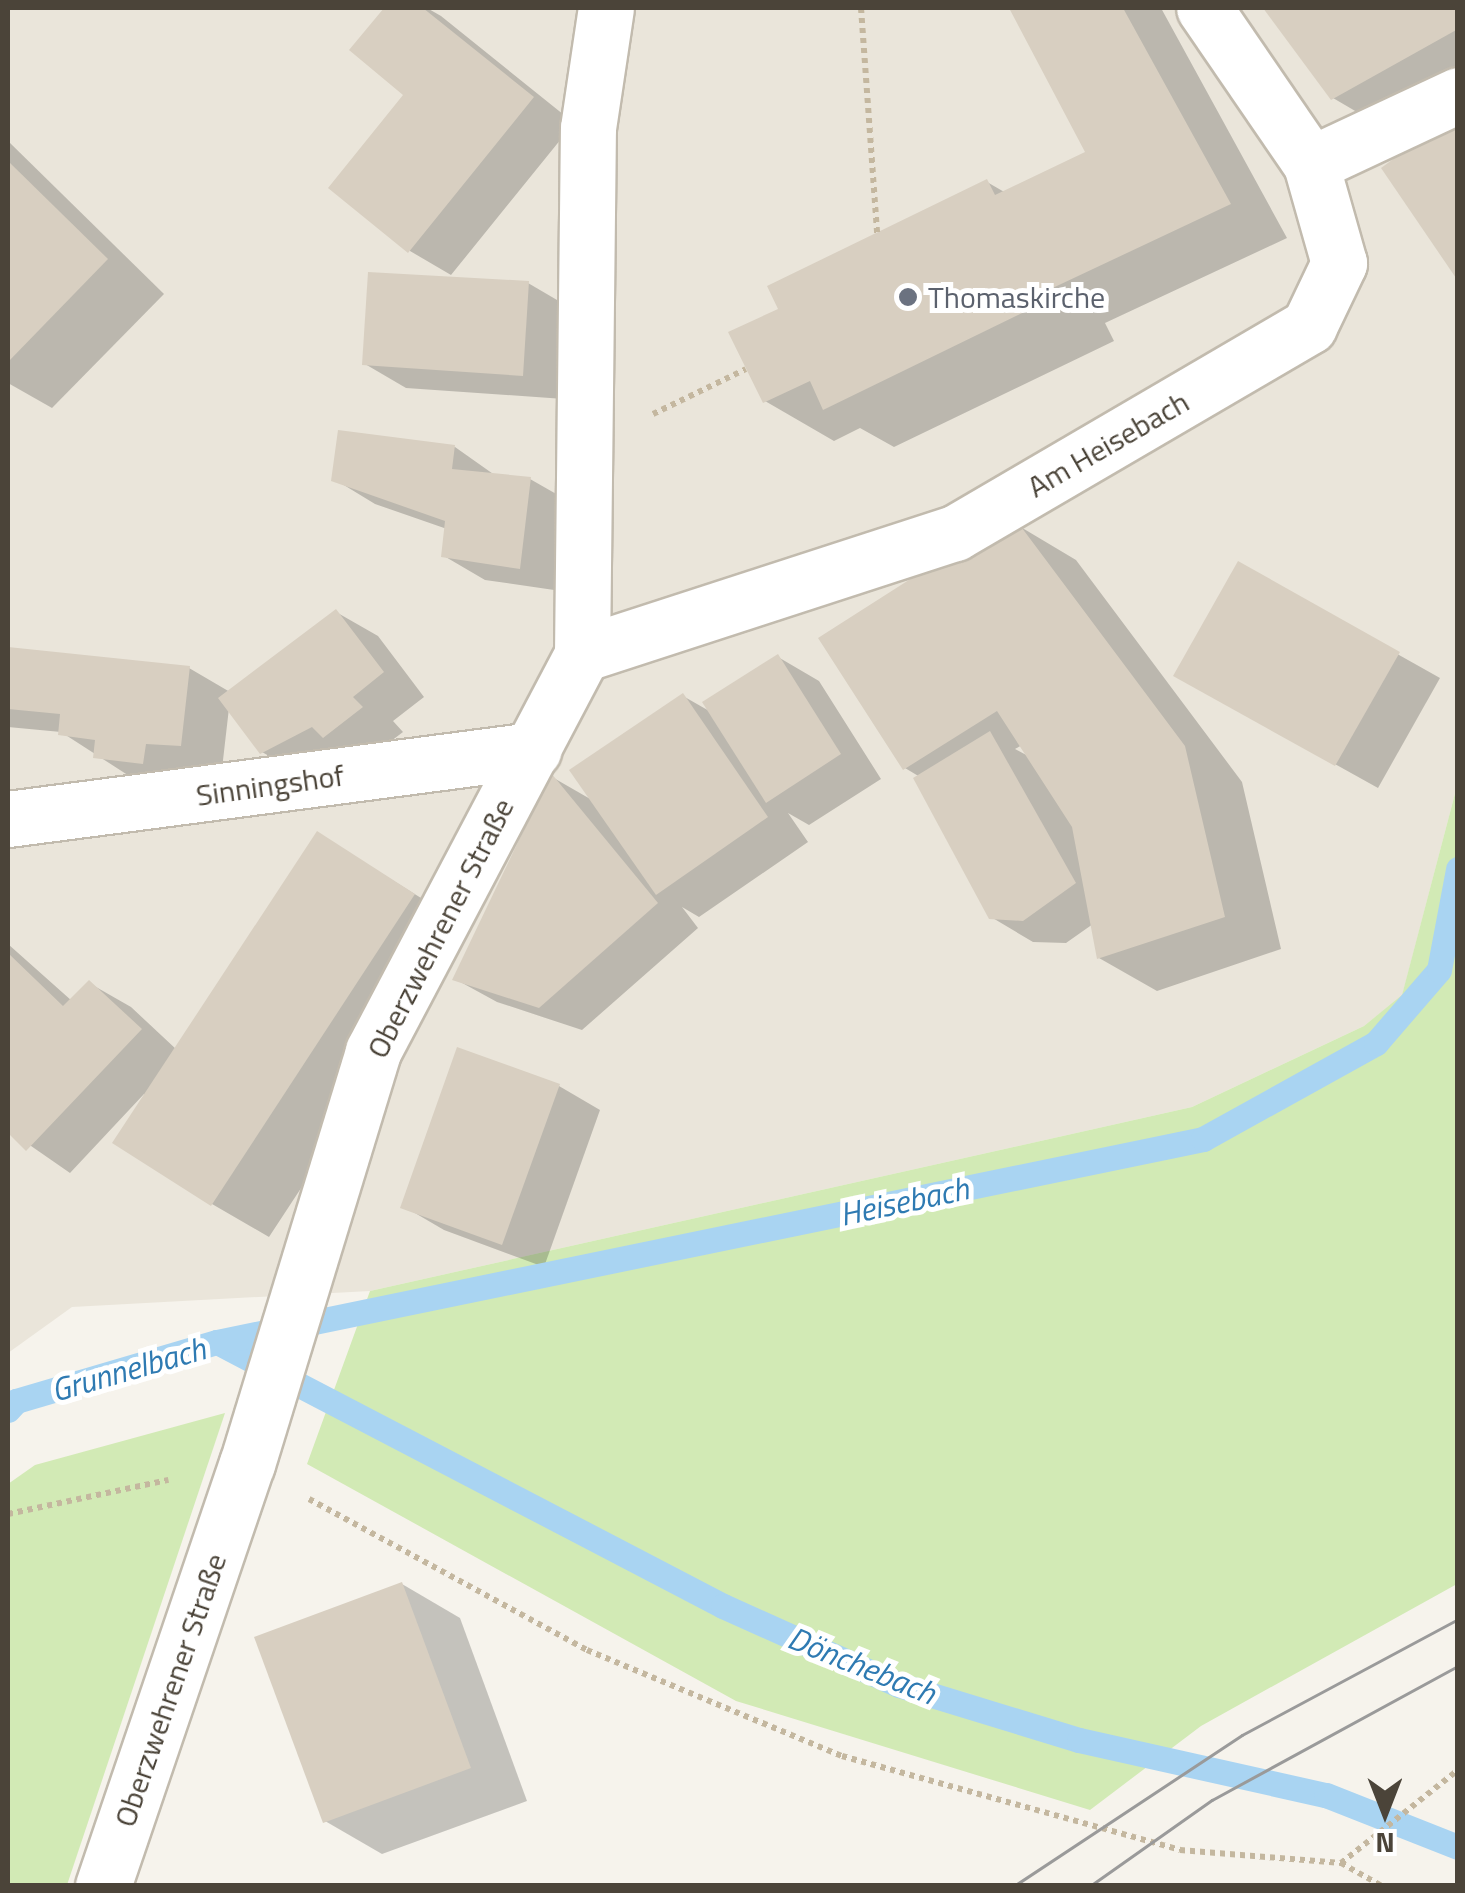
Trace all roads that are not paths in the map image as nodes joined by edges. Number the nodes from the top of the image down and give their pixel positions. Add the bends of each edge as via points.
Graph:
1 (606, 8) edge
2 (1204, 8) edge
3 (1458, 96) edge
4 (1311, 164) junction
5 (582, 654) junction
6 (533, 750) junction
7 (8, 820) edge
8 (103, 1886) edge

1 - 5 street, Oberzwehrener Straße via 588,128
2 - 4 street, Am Heisebach
3 - 4 street
4 - 5 street, Am Heisebach via 1339,264 1309,326 955,533
5 - 6 street, Oberzwehrener Straße
6 - 7 street, Sinningshof
6 - 8 street, Oberzwehrener Straße via 373,1050 247,1464

